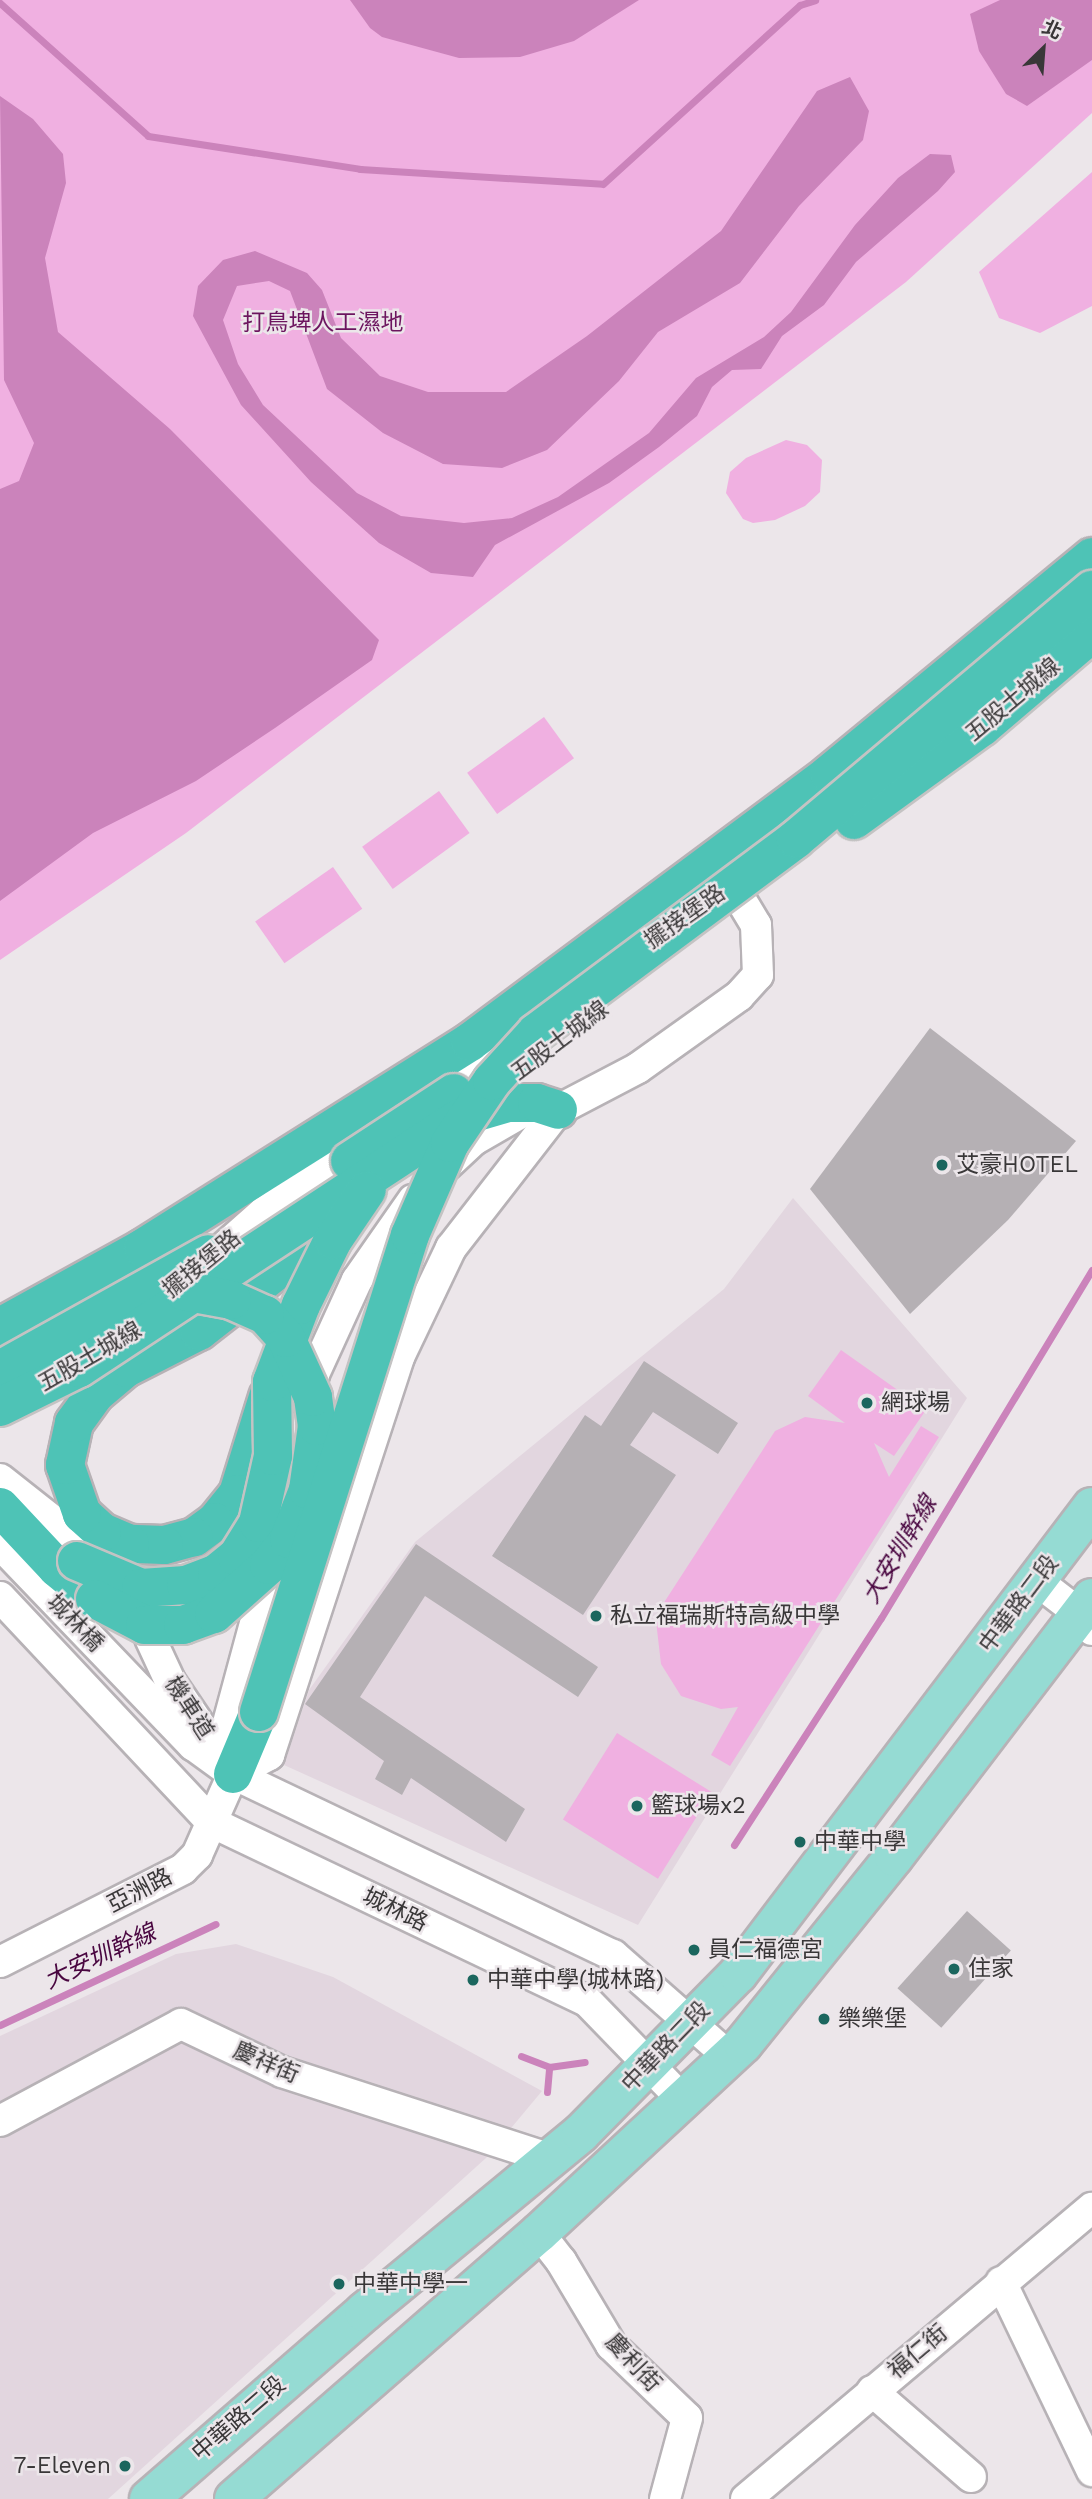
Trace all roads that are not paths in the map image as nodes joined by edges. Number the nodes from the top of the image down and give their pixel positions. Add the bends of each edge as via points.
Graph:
1 (1092, 557) edge
2 (1092, 590) edge
3 (1092, 602) edge
4 (1092, 633) edge
5 (725, 902) junction
6 (536, 1033) junction
7 (547, 1107) junction
8 (264, 1212) junction
9 (0, 1327) edge
10 (0, 1370) edge
11 (0, 1380) edge
12 (272, 1382) junction
13 (0, 1408) edge
14 (0, 1479) edge
15 (0, 1497) edge
16 (0, 1507) edge
17 (1092, 1507) edge
18 (0, 1544) edge
19 (106, 1571) dead end
20 (1037, 1581) junction
21 (0, 1597) edge
22 (1088, 1614) edge
23 (150, 1638) dead end
24 (110, 1713) joint
25 (233, 1774) junction
26 (211, 1822) junction
27 (0, 1962) edge
28 (691, 2022) junction
29 (729, 2057) junction
30 (650, 2064) junction
31 (685, 2102) junction
32 (0, 2121) edge
33 (548, 2158) junction
34 (1092, 2208) edge
35 (539, 2233) junction
36 (1001, 2282) junction
37 (873, 2391) junction
38 (1092, 2471) edge
39 (971, 2477) dead end
40 (149, 2499) edge
41 (234, 2499) edge
42 (665, 2499) edge
43 (746, 2499) edge

1 - 9 highway via 829,774 470,1042 143,1248
2 - 6 highway, bridge via 796,839
3 - 5 street, 擺接堡路
4 - 5 highway, 五股土城線, bridge via 982,727
5 - 7 street via 756,925 758,975 739,996 669,1042 627,1055
5 - 8 street, 擺接堡路
5 - 10 highway, bridge via 183,1271
5 - 13 highway, 五股土城線, bridge via 426,1143 79,1368
6 - 12 highway, bridge via 457,1089 383,1166 333,1240 301,1305
6 - 25 highway, bridge via 492,1081 450,1143 410,1235 259,1712
7 - 12 highway via 508,1103 460,1117 302,1255 199,1331 126,1368 95,1394 74,1423 65,1465 82,1514 102,1532 130,1544 164,1545 194,1537 215,1522 238,1494
7 - 25 street via 451,1248 421,1304 399,1357 269,1755
7 - 25 street via 474,1140 419,1191 357,1280 314,1374 250,1656 227,1727
8 - 11 street, 擺接堡路 via 188,1249
8 - 13 street, 擺接堡路 via 203,1267 36,1390
11 - 16 highway, bridge via 137,1305 184,1290 232,1300 265,1315 302,1366 317,1426 309,1490 289,1539 244,1591 214,1614 183,1625 145,1625 95,1598 57,1568
12 - 15 highway, bridge via 273,1456 258,1523 237,1557 217,1573 186,1585 142,1588 110,1577 77,1561
14 - 19 street via 71,1535
17 - 20 main road, 中華路二段
18 - 25 street, 城林橋 via 193,1745
20 - 22 street
20 - 28 main road, 中華路二段 via 738,1974
21 - 24 street, 城林橋
22 - 29 main road
23 - 25 street, 機車道 via 170,1681
24 - 26 street, 城林路
25 - 26 street, 亞洲路
25 - 28 street via 613,1955
26 - 27 street, 亞洲路 via 197,1855 183,1869
26 - 30 street, 城林路 via 587,2001
28 - 29 street
28 - 30 main road, 中華路二段
29 - 31 main road
30 - 31 street, 城林路
30 - 33 main road, 中華路二段
31 - 35 main road
32 - 33 street, 慶祥街 via 181,2024 282,2072
33 - 40 main road, 中華路二段
34 - 36 street, 福仁街
35 - 41 main road
35 - 42 street, 慶利街 via 611,2345 687,2418
36 - 37 street, 福仁街
36 - 38 street
37 - 39 street
37 - 43 street, 福仁街

